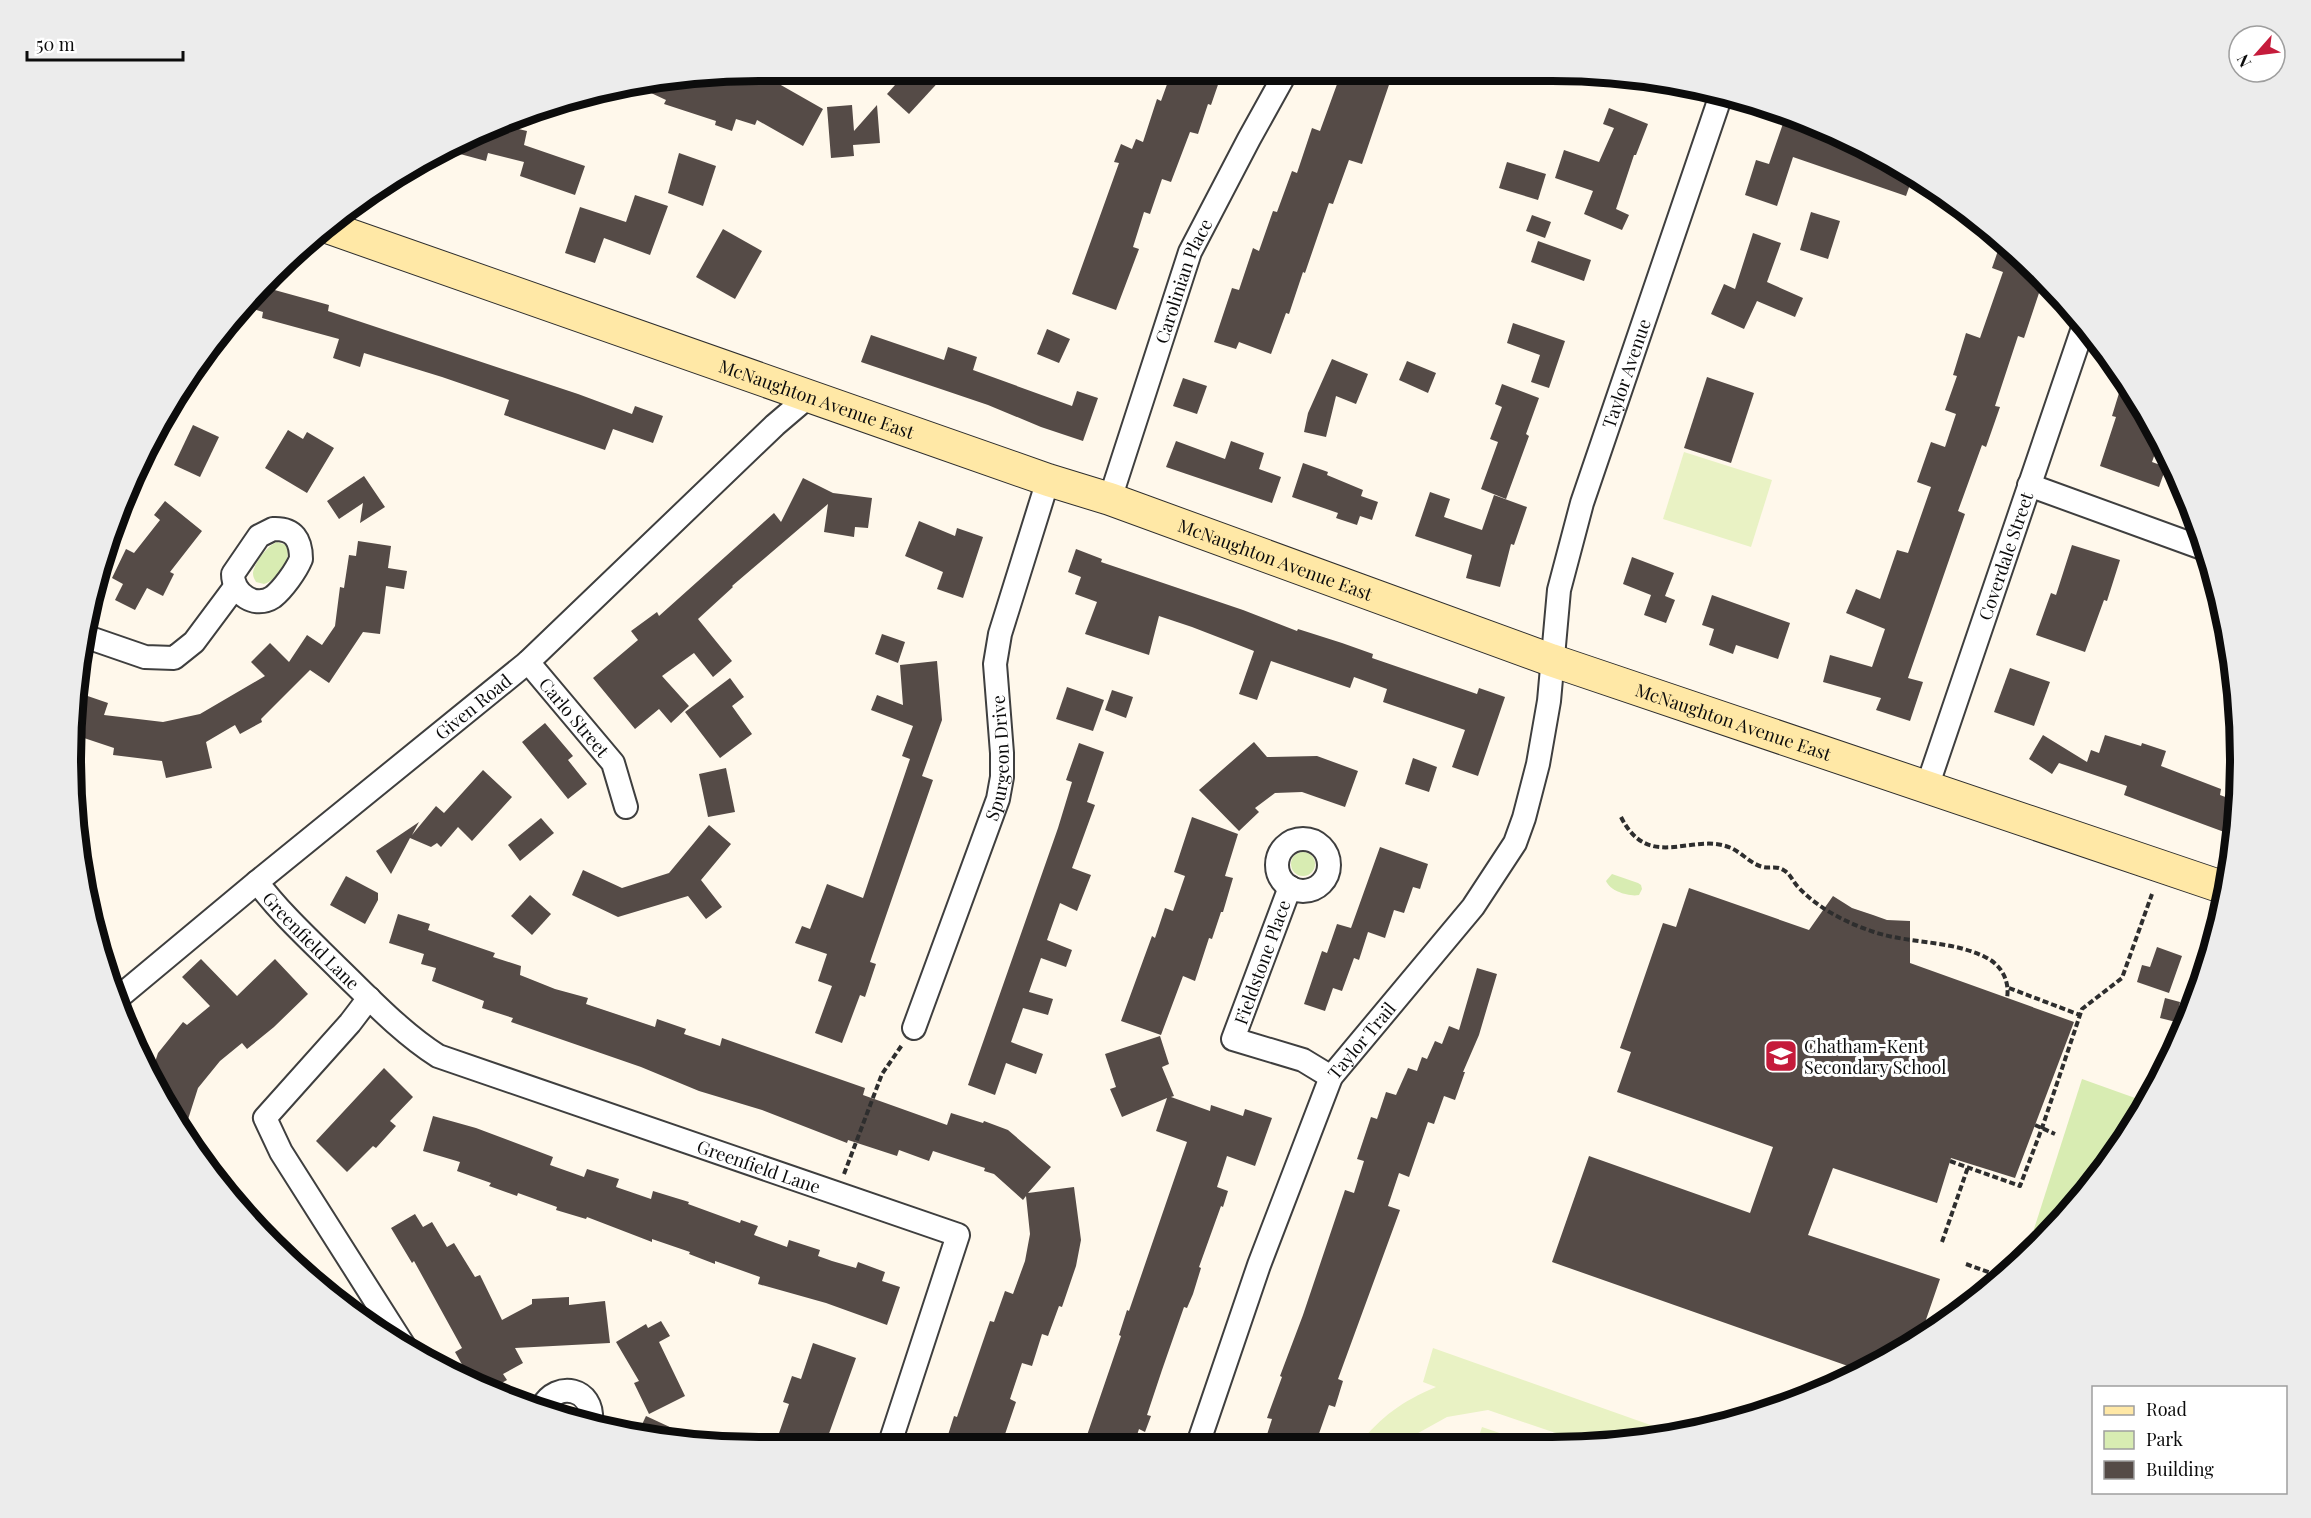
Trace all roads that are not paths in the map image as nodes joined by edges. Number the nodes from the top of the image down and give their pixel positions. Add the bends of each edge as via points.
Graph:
1 (1281, 81) edge
2 (1719, 102) edge
3 (335, 230) edge
4 (2081, 335) edge
5 (808, 396) junction
6 (1048, 480) junction
7 (2029, 485) junction
8 (1110, 500) junction
9 (2195, 545) edge
10 (236, 587) dead end
11 (92, 639) edge
12 (1551, 660) junction
13 (528, 662) junction
14 (1926, 787) junction
15 (626, 807) dead end
16 (257, 882) junction
17 (2218, 886) edge
18 (1290, 888) dead end
19 (123, 993) edge
20 (369, 998) junction
21 (914, 1028) road end
22 (1331, 1077) junction
23 (394, 1330) edge
24 (544, 1402) edge
25 (592, 1416) edge
26 (892, 1437) edge
27 (1200, 1437) edge

1 - 8 street, Carolinian Place via 1190,252
2 - 12 street, Taylor Avenue via 1582,503 1559,590
3 - 5 main road, McNaughton Avenue East
4 - 7 street, Coverdale Street
5 - 6 main road, McNaughton Avenue East
5 - 13 street, Given Road
6 - 8 main road, McNaughton Avenue East
6 - 21 street, Spurgeon Drive via 1000,634 995,664 1002,753 998,799
7 - 9 street
7 - 14 street, Coverdale Street
8 - 12 main road, McNaughton Avenue East
10 - 11 street via 194,642 174,658 145,657
12 - 14 main road, McNaughton Avenue East
12 - 22 street, Taylor Trail via 1549,701 1538,764 1515,843 1473,908
13 - 15 street, Carlo Street via 613,763
13 - 16 street, Given Road
14 - 17 main road, McNaughton Avenue East
16 - 19 street, Given Road
16 - 20 street, Greenfield Lane via 276,907
18 - 22 street, Fieldstone Place via 1233,1039 1304,1060
20 - 23 street, Greenfield Lane via 265,1118 280,1152
20 - 26 street, Greenfield Lane via 438,1056 958,1235
22 - 27 street, Taylor Trail via 1259,1265
24 - 25 street via 553,1394 570,1390 586,1399

